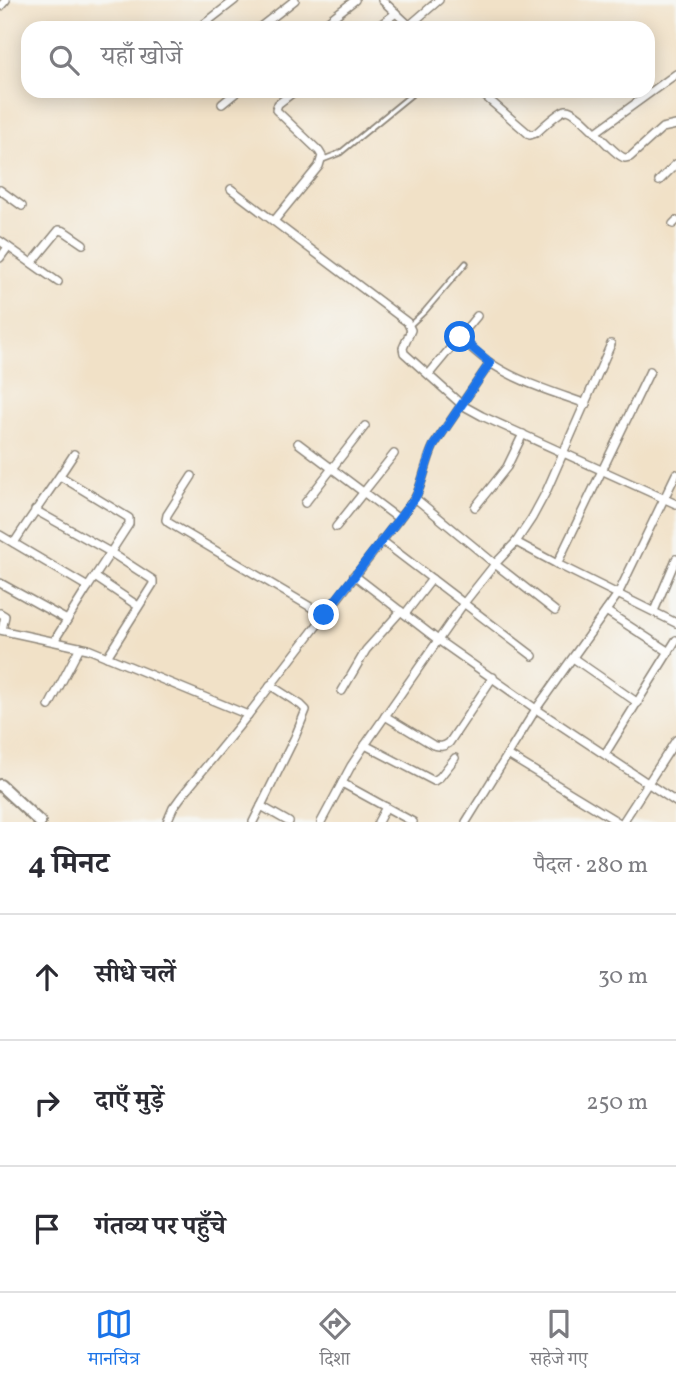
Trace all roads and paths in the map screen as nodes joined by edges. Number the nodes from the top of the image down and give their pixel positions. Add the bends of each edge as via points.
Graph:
1 (6, 0) edge
2 (218, 0) edge
3 (235, 0) edge
4 (295, 0) edge
5 (355, 0) edge
6 (382, 0) edge
7 (396, 0) edge
8 (439, 0) edge
9 (0, 6) edge
10 (388, 6) junction
11 (225, 8) junction
12 (396, 13) junction
13 (207, 21) edge
14 (268, 21) edge
15 (328, 21) edge
16 (385, 21) edge
17 (405, 21) edge
18 (417, 21) edge
19 (676, 74) edge
20 (655, 89) edge
21 (229, 98) edge
22 (286, 98) edge
23 (407, 98) edge
24 (486, 98) edge
25 (643, 98) edge
26 (222, 104) dead end
27 (676, 125) edge
28 (596, 132) junction
29 (322, 160) junction
30 (676, 164) edge
31 (659, 181) dead end
32 (231, 189) dead end
33 (0, 190) edge
34 (22, 206) dead end
35 (274, 221) junction
36 (0, 241) edge
37 (83, 243) dead end
38 (8, 247) junction
39 (0, 258) edge
40 (466, 262) dead end
41 (32, 263) junction
42 (58, 282) dead end
43 (477, 316) dead end
44 (410, 326) junction
45 (460, 337) junction
46 (611, 344) dead end
47 (490, 363) junction
48 (650, 371) dead end
49 (429, 374) junction
50 (586, 404) junction
51 (462, 405) junction
52 (365, 426) dead end
53 (523, 434) junction
54 (298, 443) dead end
55 (563, 452) junction
56 (74, 454) dead end
57 (394, 454) dead end
58 (332, 468) junction
59 (601, 471) junction
60 (676, 474) edge
61 (60, 476) junction
62 (192, 476) dead end
63 (363, 492) junction
64 (415, 498) junction
65 (663, 499) junction
66 (305, 503) dead end
67 (676, 504) edge
68 (475, 507) dead end
69 (35, 510) junction
70 (398, 519) junction
71 (336, 527) dead end
72 (0, 535) edge
73 (382, 540) junction
74 (516, 542) junction
75 (14, 543) junction
76 (110, 552) junction
77 (676, 559) edge
78 (495, 564) junction
79 (557, 564) junction
80 (354, 575) junction
81 (95, 577) junction
82 (432, 579) junction
83 (0, 583) edge
84 (88, 587) junction
85 (618, 594) junction
86 (464, 603) junction
87 (138, 606) junction
88 (555, 611) dead end
89 (606, 611) junction
90 (654, 611) junction
91 (0, 612) edge
92 (403, 613) junction
93 (324, 615) junction
94 (67, 620) junction
95 (676, 623) edge
96 (1, 630) edge
97 (438, 640) junction
98 (676, 640) edge
99 (54, 641) junction
100 (80, 647) junction
101 (669, 652) junction
102 (533, 656) dead end
103 (107, 657) junction
104 (573, 658) junction
105 (493, 677) junction
106 (270, 685) junction
107 (342, 691) dead end
108 (638, 703) junction
109 (49, 706) dead end
110 (536, 709) junction
111 (248, 715) junction
112 (385, 716) junction
113 (676, 740) edge
114 (365, 745) junction
115 (605, 754) junction
116 (508, 755) junction
117 (455, 758) dead end
118 (342, 783) junction
119 (649, 783) junction
120 (0, 785) edge
121 (676, 802) edge
122 (261, 806) junction
123 (386, 807) junction
124 (40, 822) edge
125 (167, 822) edge
126 (253, 822) edge
127 (289, 822) edge
128 (321, 822) edge
129 (378, 822) edge
130 (413, 822) edge
131 (466, 822) edge
132 (620, 822) edge

1 - 9 street
2 - 11 street
3 - 11 street
4 - 14 street
5 - 15 street
6 - 10 street
7 - 10 street
8 - 18 street
10 - 12 street
11 - 13 street
12 - 16 street
12 - 17 street
19 - 20 street
21 - 26 street
22 - 29 street via 276,110 319,150
23 - 29 lane via 340,153
24 - 28 street via 530,135 567,110
25 - 28 street
27 - 28 street via 662,128 627,158
29 - 35 street
30 - 31 street
32 - 35 street
33 - 34 street
35 - 44 street
36 - 38 street
37 - 41 street via 59,230
38 - 39 street
38 - 41 street
40 - 44 lane
41 - 42 street
43 - 45 street
44 - 49 street via 404,353
45 - 47 street
45 - 49 street
46 - 50 street
47 - 50 street
47 - 51 street
48 - 59 street
49 - 51 street
50 - 55 street
51 - 53 street
51 - 64 street via 428,456
52 - 58 street
53 - 55 street
53 - 68 street via 507,467
54 - 58 street
55 - 59 street
55 - 74 street
56 - 61 street
57 - 63 street
58 - 63 street
58 - 66 street
59 - 65 street
59 - 79 street
60 - 65 street
61 - 69 street
61 - 76 street via 129,518
62 - 93 street via 166,520
63 - 70 street
63 - 71 street
64 - 70 street
64 - 78 street
65 - 67 street
65 - 85 street
69 - 75 street
69 - 76 street
70 - 73 street
72 - 75 street
73 - 80 street
73 - 82 street
74 - 78 street
74 - 79 street
75 - 84 street
76 - 81 street
76 - 87 street via 153,580
77 - 90 street
78 - 86 street
78 - 88 street
79 - 85 street
80 - 92 street
80 - 93 street
81 - 84 street
81 - 87 street
82 - 86 street
82 - 92 street
83 - 94 street
84 - 94 street
85 - 89 street
85 - 90 street
86 - 97 street
86 - 102 street
87 - 103 street
89 - 101 street
89 - 104 street
90 - 95 street
91 - 96 street via 5,617
92 - 97 street
92 - 107 street via 366,650
93 - 106 street
94 - 99 street
96 - 99 street
97 - 105 street
97 - 112 street
98 - 101 street
99 - 100 street
100 - 103 street
100 - 109 street
101 - 108 street
103 - 111 street
104 - 108 street
104 - 110 street
105 - 110 street
105 - 112 street via 444,746 433,745
106 - 111 street
106 - 122 street via 306,710
108 - 115 street
110 - 115 street
110 - 116 street
111 - 125 street via 181,797
112 - 114 street
113 - 119 street
114 - 117 street via 434,781
114 - 118 street
115 - 119 street
116 - 131 street
116 - 132 street
118 - 123 street
118 - 128 street
119 - 121 street
119 - 132 street
120 - 124 main road
122 - 126 street
122 - 127 street
123 - 129 street
123 - 130 street

